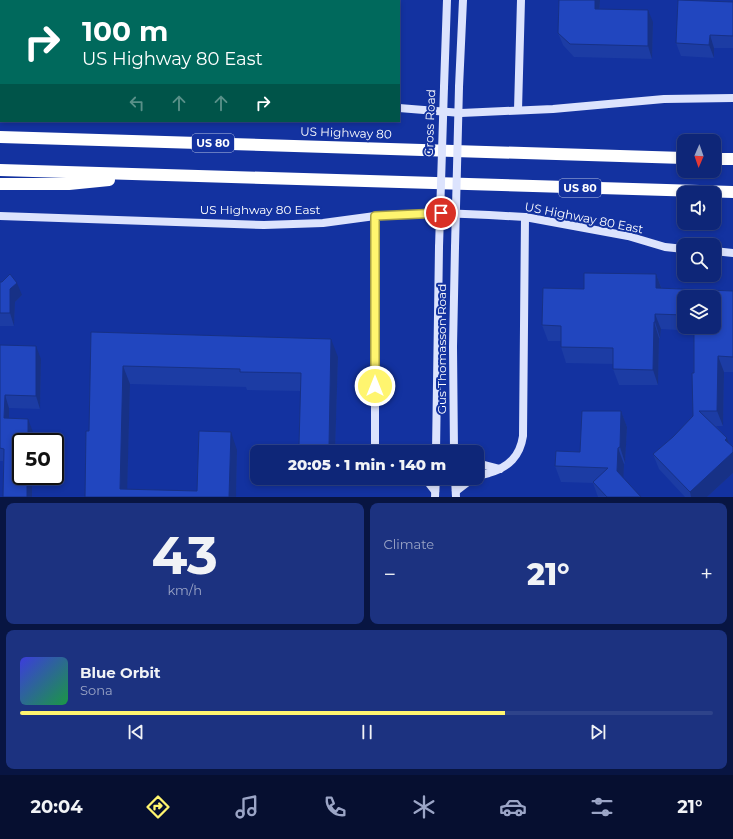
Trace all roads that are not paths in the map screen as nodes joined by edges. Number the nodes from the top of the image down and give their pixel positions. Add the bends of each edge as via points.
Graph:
1 (447, 0) edge
2 (463, 0) edge
3 (521, 0) edge
4 (733, 98) edge
5 (400, 108) edge
6 (518, 110) junction
7 (0, 137) edge
8 (677, 158) edge
9 (721, 159) edge
10 (733, 159) edge
11 (0, 170) edge
12 (148, 175) junction
13 (0, 184) edge
14 (733, 192) edge
15 (0, 216) edge
16 (375, 216) junction
17 (525, 217) junction
18 (438, 247) joint
19 (677, 248) edge
20 (721, 252) edge
21 (733, 253) edge
22 (375, 445) edge
23 (435, 445) edge
24 (454, 445) edge
25 (484, 465) edge
26 (500, 469) junction
27 (484, 474) edge
28 (430, 485) edge
29 (466, 485) edge
30 (435, 494) edge
31 (456, 494) edge

1 - 18 main road, Gross Road, bridge
2 - 24 main road, Gus Thomasson Road, bridge via 455,247
3 - 6 main road
4 - 6 main road via 664,99
5 - 6 main road via 461,113
7 - 8 highway, US Highway 80 / US 80
9 - 10 highway
11 - 12 highway, US 80
12 - 13 highway via 70,184
12 - 14 highway, US 80
15 - 16 main road, US Highway 80 East via 252,225 323,223
16 - 17 main road, US Highway 80 East via 441,213
16 - 22 main road
17 - 19 main road, US Highway 80 East via 628,236
17 - 26 main road via 523,436 518,453
18 - 23 main road, Gus Thomasson Road
20 - 21 main road
25 - 26 main road
26 - 27 main road
28 - 30 main road
29 - 31 main road

